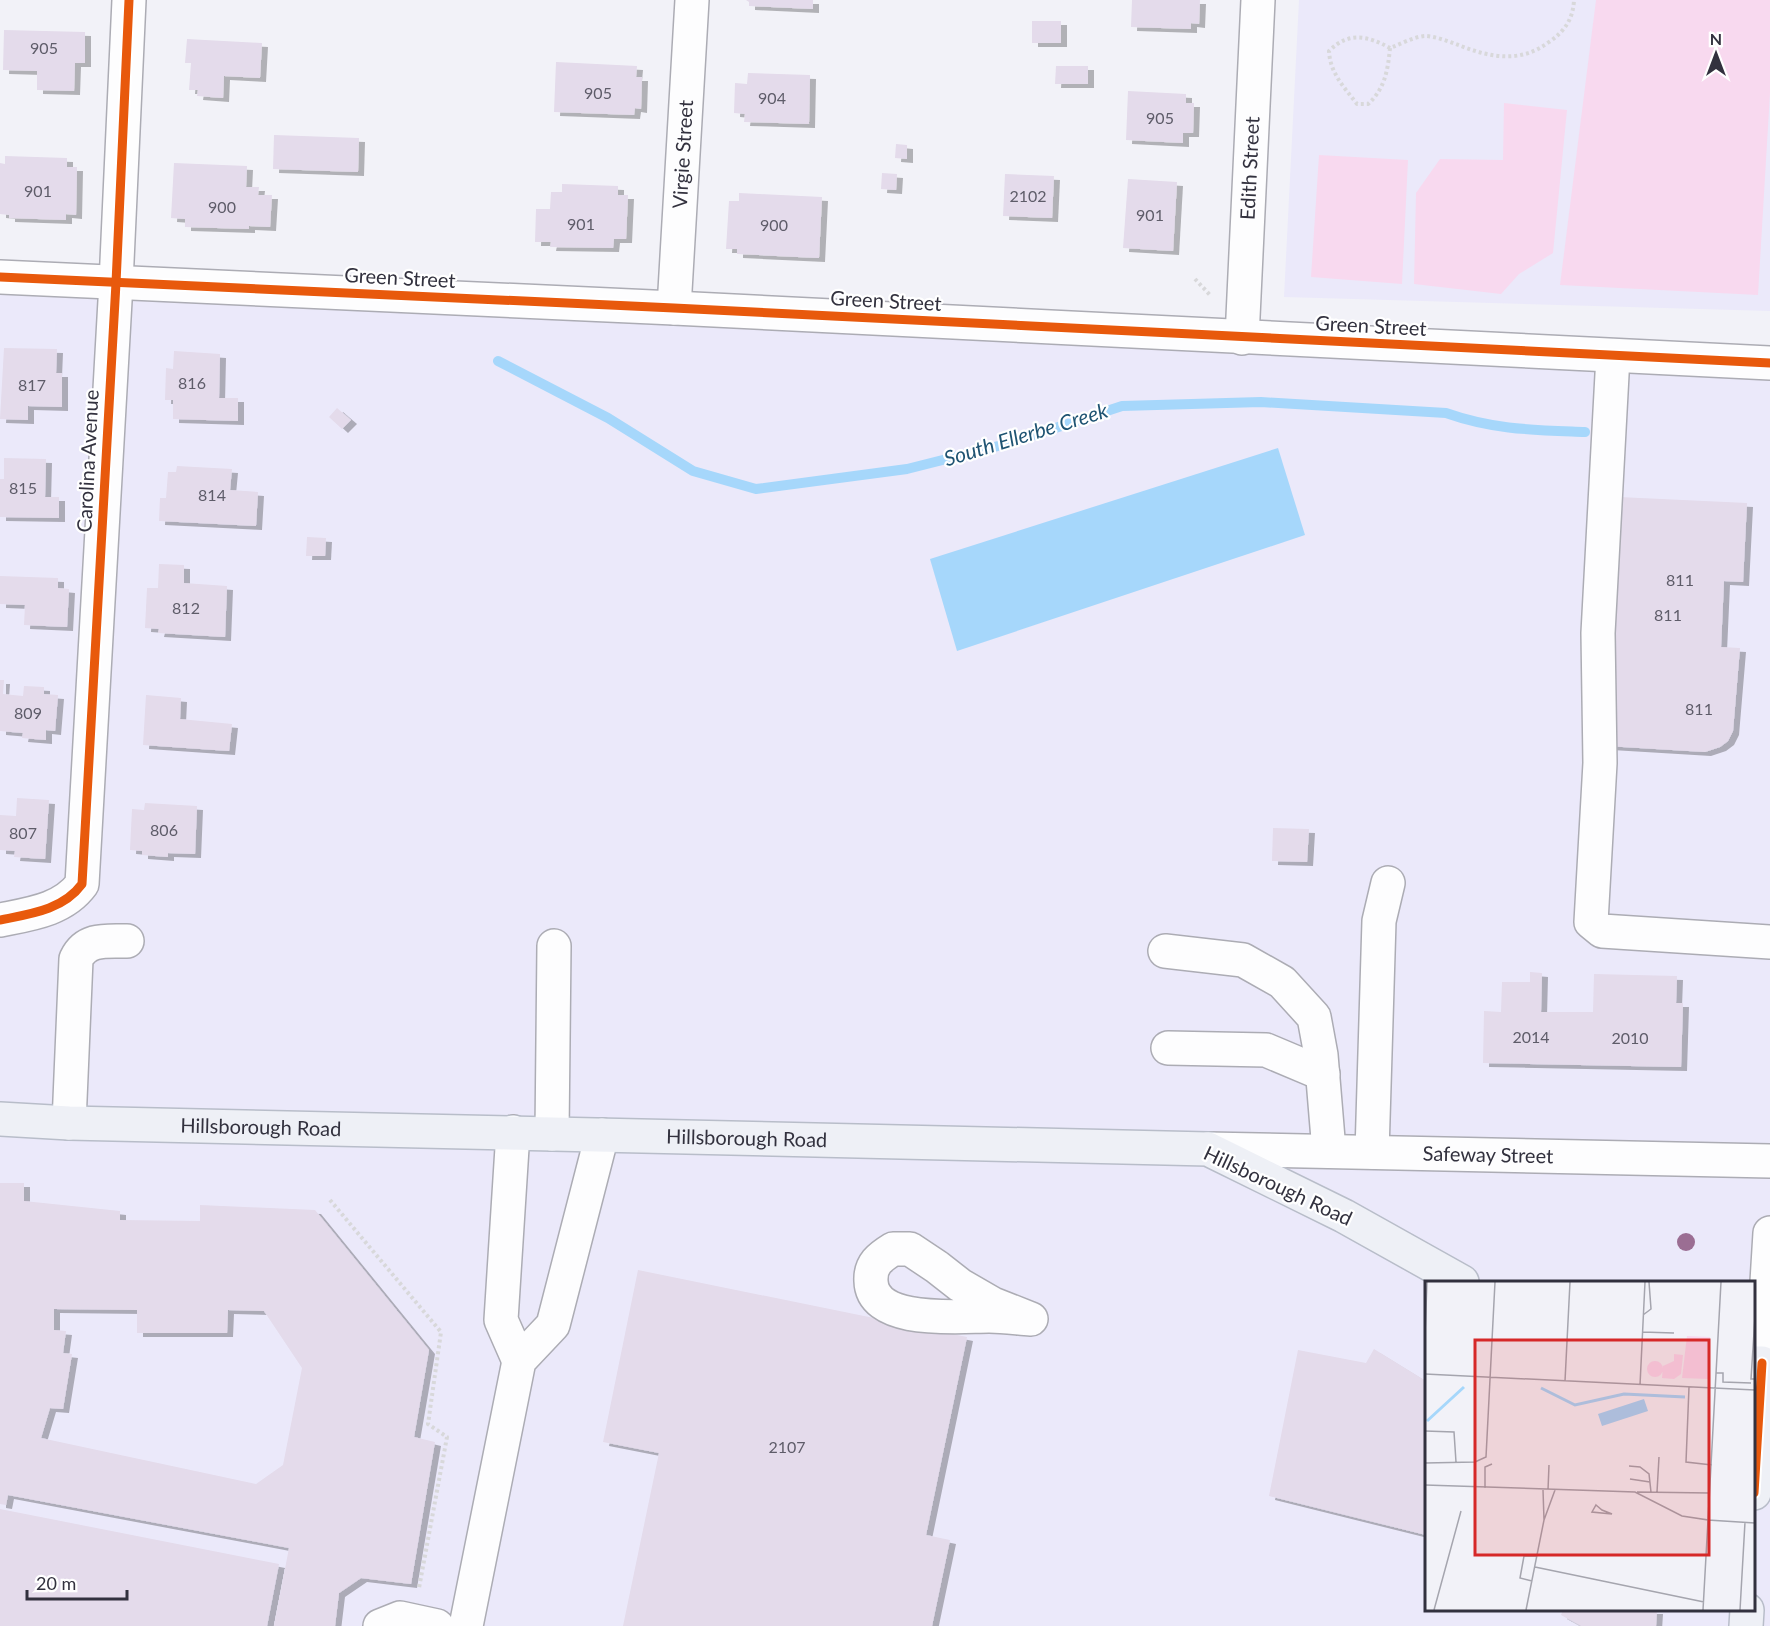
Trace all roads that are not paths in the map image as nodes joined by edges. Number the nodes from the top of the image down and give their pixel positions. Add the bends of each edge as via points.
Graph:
1 (129, 0) edge
2 (692, 0) edge
3 (1258, 0) edge
4 (0, 277) edge
5 (116, 283) junction
6 (674, 308) junction
7 (1242, 338) junction
8 (1613, 356) junction
9 (1770, 363) edge
10 (1388, 883) dead end
11 (0, 920) edge
12 (127, 941) dead end
13 (1770, 942) edge
14 (554, 946) dead end
15 (1165, 951) dead end
16 (1168, 1048) dead end
17 (1323, 1074) junction
18 (0, 1119) edge
19 (69, 1122) junction
20 (513, 1132) junction
21 (552, 1134) junction
22 (602, 1135) junction
23 (1208, 1149) junction
24 (1329, 1151) junction
25 (1372, 1152) junction
26 (1770, 1161) edge
27 (1770, 1233) edge
28 (1460, 1281) edge
29 (519, 1361) junction
30 (1762, 1363) edge
31 (1755, 1477) edge
32 (1747, 1611) edge
33 (380, 1626) edge
34 (437, 1626) edge
35 (466, 1626) edge
36 (1746, 1626) edge

1 - 5 street, Carolina Avenue
2 - 6 street, Virgie Street
3 - 7 street, Edith Street
4 - 5 street, Green Street
5 - 6 street, Green Street
5 - 11 street, Carolina Avenue via 82,884 74,895 51,908
6 - 7 street, Green Street
7 - 8 street, Green Street
8 - 9 street, Green Street
8 - 13 street via 1598,633 1600,763 1592,922 1602,931
10 - 25 street via 1379,921
12 - 19 street via 86,945 76,959
14 - 21 street
15 - 17 street via 1243,960 1282,982 1314,1017
16 - 17 street via 1266,1050
17 - 24 street
18 - 19 main road, Hillsborough Road
19 - 20 main road, Hillsborough Road
20 - 21 main road, Hillsborough Road
20 - 29 street via 501,1320
21 - 22 main road, Hillsborough Road
22 - 23 main road, Hillsborough Road
22 - 29 street via 553,1325
23 - 24 street, Safeway Street
23 - 28 main road, Hillsborough Road via 1344,1216
24 - 25 street, Safeway Street
25 - 26 street, Safeway Street
27 - 30 street
29 - 35 street
30 - 31 main road
32 - 36 main road
33 - 34 street via 400,1618

